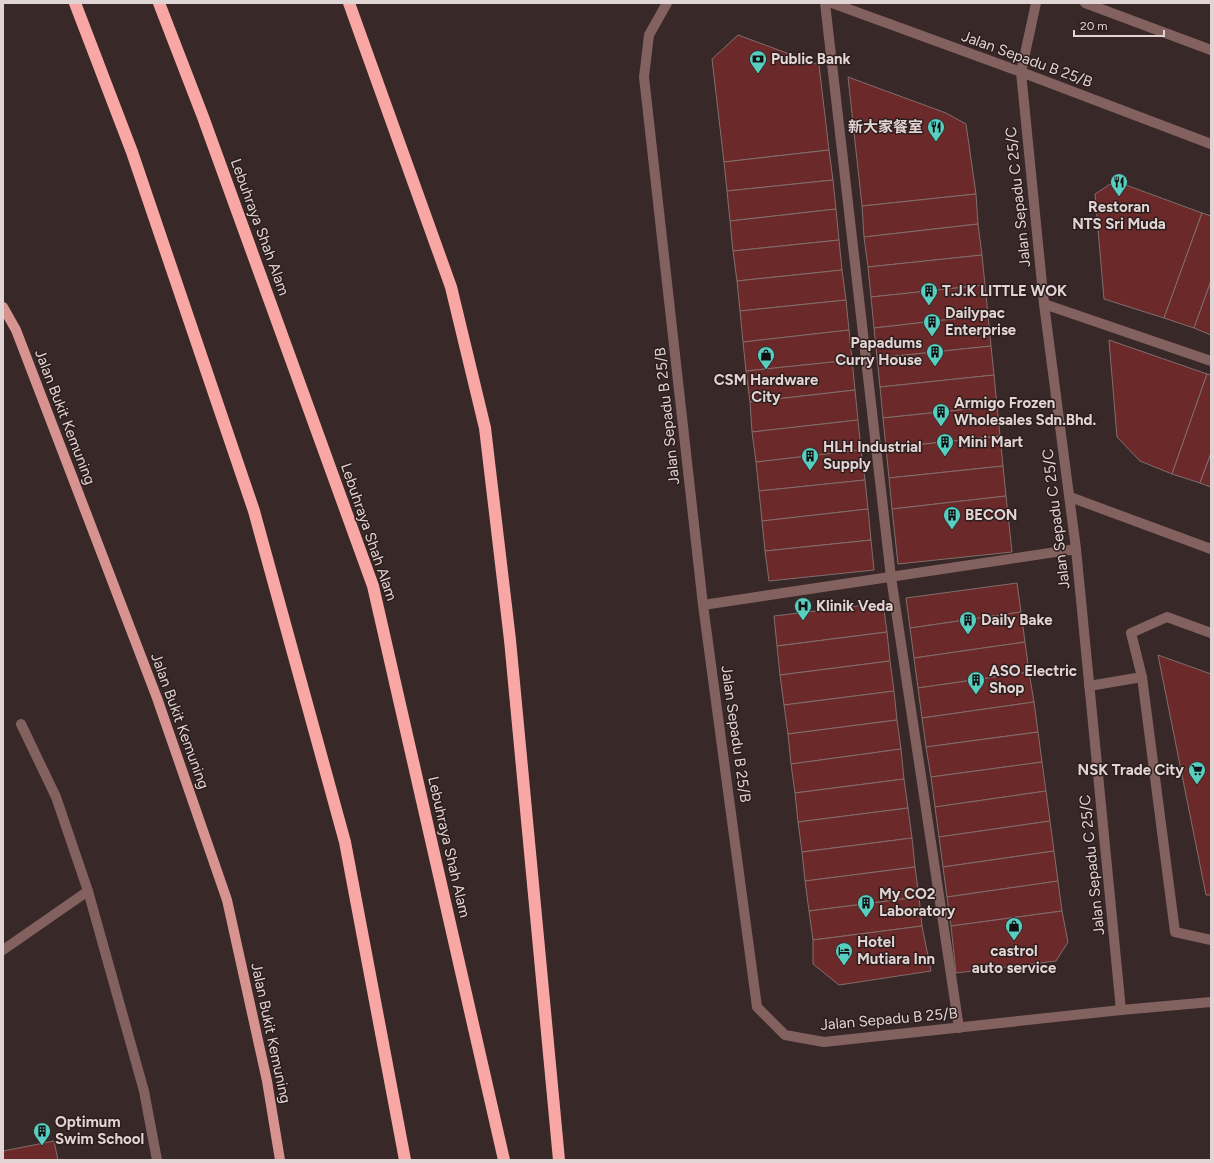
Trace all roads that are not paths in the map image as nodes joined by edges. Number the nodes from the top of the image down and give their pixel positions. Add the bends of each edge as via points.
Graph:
1 (75, 3) edge
2 (159, 3) edge
3 (349, 3) edge
4 (355, 3) edge
5 (667, 3) edge
6 (825, 3) edge
7 (832, 3) edge
8 (1036, 3) edge
9 (1085, 3) edge
10 (361, 34) junction
11 (1211, 50) edge
12 (1021, 72) junction
13 (1211, 144) edge
14 (1044, 304) junction
15 (3, 307) edge
16 (1211, 361) edge
17 (1070, 497) junction
18 (1076, 549) junction
19 (1211, 549) edge
20 (890, 577) junction
21 (703, 605) junction
22 (1211, 633) edge
23 (1142, 676) junction
24 (1089, 686) junction
25 (21, 724) dead end
26 (88, 891) junction
27 (1211, 940) edge
28 (3, 950) edge
29 (1211, 1002) edge
30 (1122, 1010) junction
31 (959, 1028) junction
32 (157, 1160) edge
33 (280, 1160) edge
34 (406, 1160) edge
35 (504, 1160) edge
36 (559, 1160) edge

1 - 34 highway via 132,152 254,511 345,842
2 - 35 highway, Lebuhraya Shah Alam via 203,117 373,586
3 - 10 highway
4 - 10 highway
5 - 21 street, Jalan Sepadu B 25/B via 649,35 644,78
6 - 20 street
7 - 12 street, Jalan Sepadu B 25/B
8 - 12 street, Jalan Sepadu C 25/C
9 - 11 street
10 - 36 highway via 451,287 485,428 510,640
12 - 13 street, Jalan Sepadu B 25/B
12 - 14 street, Jalan Sepadu C 25/C
14 - 16 street
14 - 17 street, Jalan Sepadu C 25/C
15 - 33 main road, Jalan Bukit Kemuning via 16,330 157,698 227,900 267,1082
17 - 18 street, Jalan Sepadu C 25/C
17 - 19 street
18 - 20 street
18 - 24 street, Jalan Sepadu C 25/C
20 - 21 street
20 - 31 street
21 - 31 street, Jalan Sepadu B 25/B via 757,1008 786,1035 824,1042
22 - 23 street via 1167,617 1131,633
23 - 24 street
23 - 27 street via 1175,932
24 - 30 street, Jalan Sepadu C 25/C
25 - 26 street via 56,797
26 - 28 street
26 - 32 street via 144,1091
29 - 30 street, Jalan Sepadu B 25/B
30 - 31 street, Jalan Sepadu B 25/B

